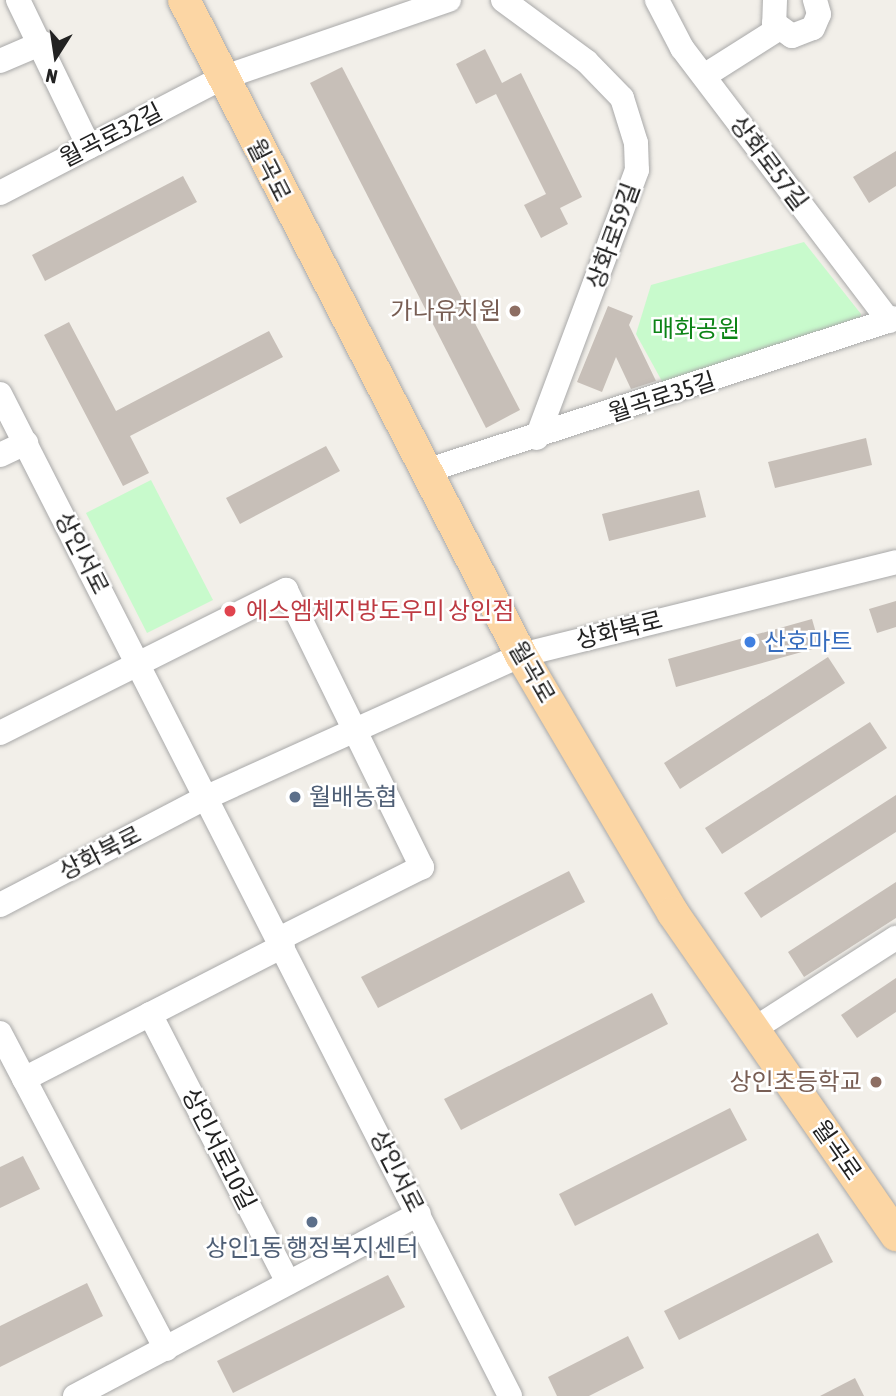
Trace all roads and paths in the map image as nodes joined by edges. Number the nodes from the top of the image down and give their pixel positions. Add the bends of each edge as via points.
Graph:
1 (18, 0) edge
2 (184, 0) edge
3 (449, 0) edge
4 (503, 0) edge
5 (657, 0) edge
6 (775, 0) edge
7 (815, 0) edge
8 (778, 29) junction
9 (42, 43) junction
10 (0, 61) edge
11 (704, 76) junction
12 (222, 78) junction
13 (89, 146) junction
14 (0, 193) edge
15 (893, 319) edge
16 (0, 394) edge
17 (537, 438) junction
18 (26, 443) junction
19 (0, 455) edge
20 (426, 471) junction
21 (896, 562) edge
22 (521, 655) junction
23 (139, 663) junction
24 (353, 731) junction
25 (0, 732) edge
26 (207, 797) junction
27 (0, 905) edge
28 (896, 938) edge
29 (281, 943) junction
30 (150, 1014) junction
31 (754, 1029) junction
32 (0, 1033) edge
33 (24, 1079) junction
34 (419, 1214) junction
35 (896, 1235) edge
36 (288, 1283) junction
37 (166, 1349) junction
38 (75, 1396) edge
39 (510, 1396) edge

1 - 9 street
2 - 12 main road, 월곡로
3 - 12 street
4 - 17 street, 상화로59길 via 587,62 622,98 636,143 637,170
5 - 11 street, 상화로57길 via 682,48
6 - 8 street via 771,15
7 - 8 street via 819,14 807,33 792,36
8 - 11 street
9 - 10 street
9 - 13 street
11 - 15 street, 상화로57길
12 - 13 street, 월곡로32길
12 - 20 main road, 월곡로
13 - 14 street, 월곡로32길
15 - 17 street, 월곡로35길
16 - 18 street, 상인서로
17 - 20 street, 월곡로35길
18 - 19 street
18 - 23 street, 상인서로
20 - 22 main road, 월곡로
21 - 22 street, 상화북로
22 - 24 street, 상화북로
22 - 31 main road, 월곡로 via 673,913
23 - 24 street via 286,590
23 - 25 street
23 - 26 street, 상인서로
24 - 26 street, 상화북로
24 - 29 street via 422,867
26 - 27 street, 상화북로
26 - 29 street, 상인서로
28 - 31 street
29 - 30 street
29 - 34 street, 상인서로
30 - 33 street
30 - 36 street, 상인서로10길
31 - 35 main road, 월곡로
32 - 33 street
33 - 37 street
34 - 36 street
34 - 39 street, 상인서로
36 - 37 street
37 - 38 street

